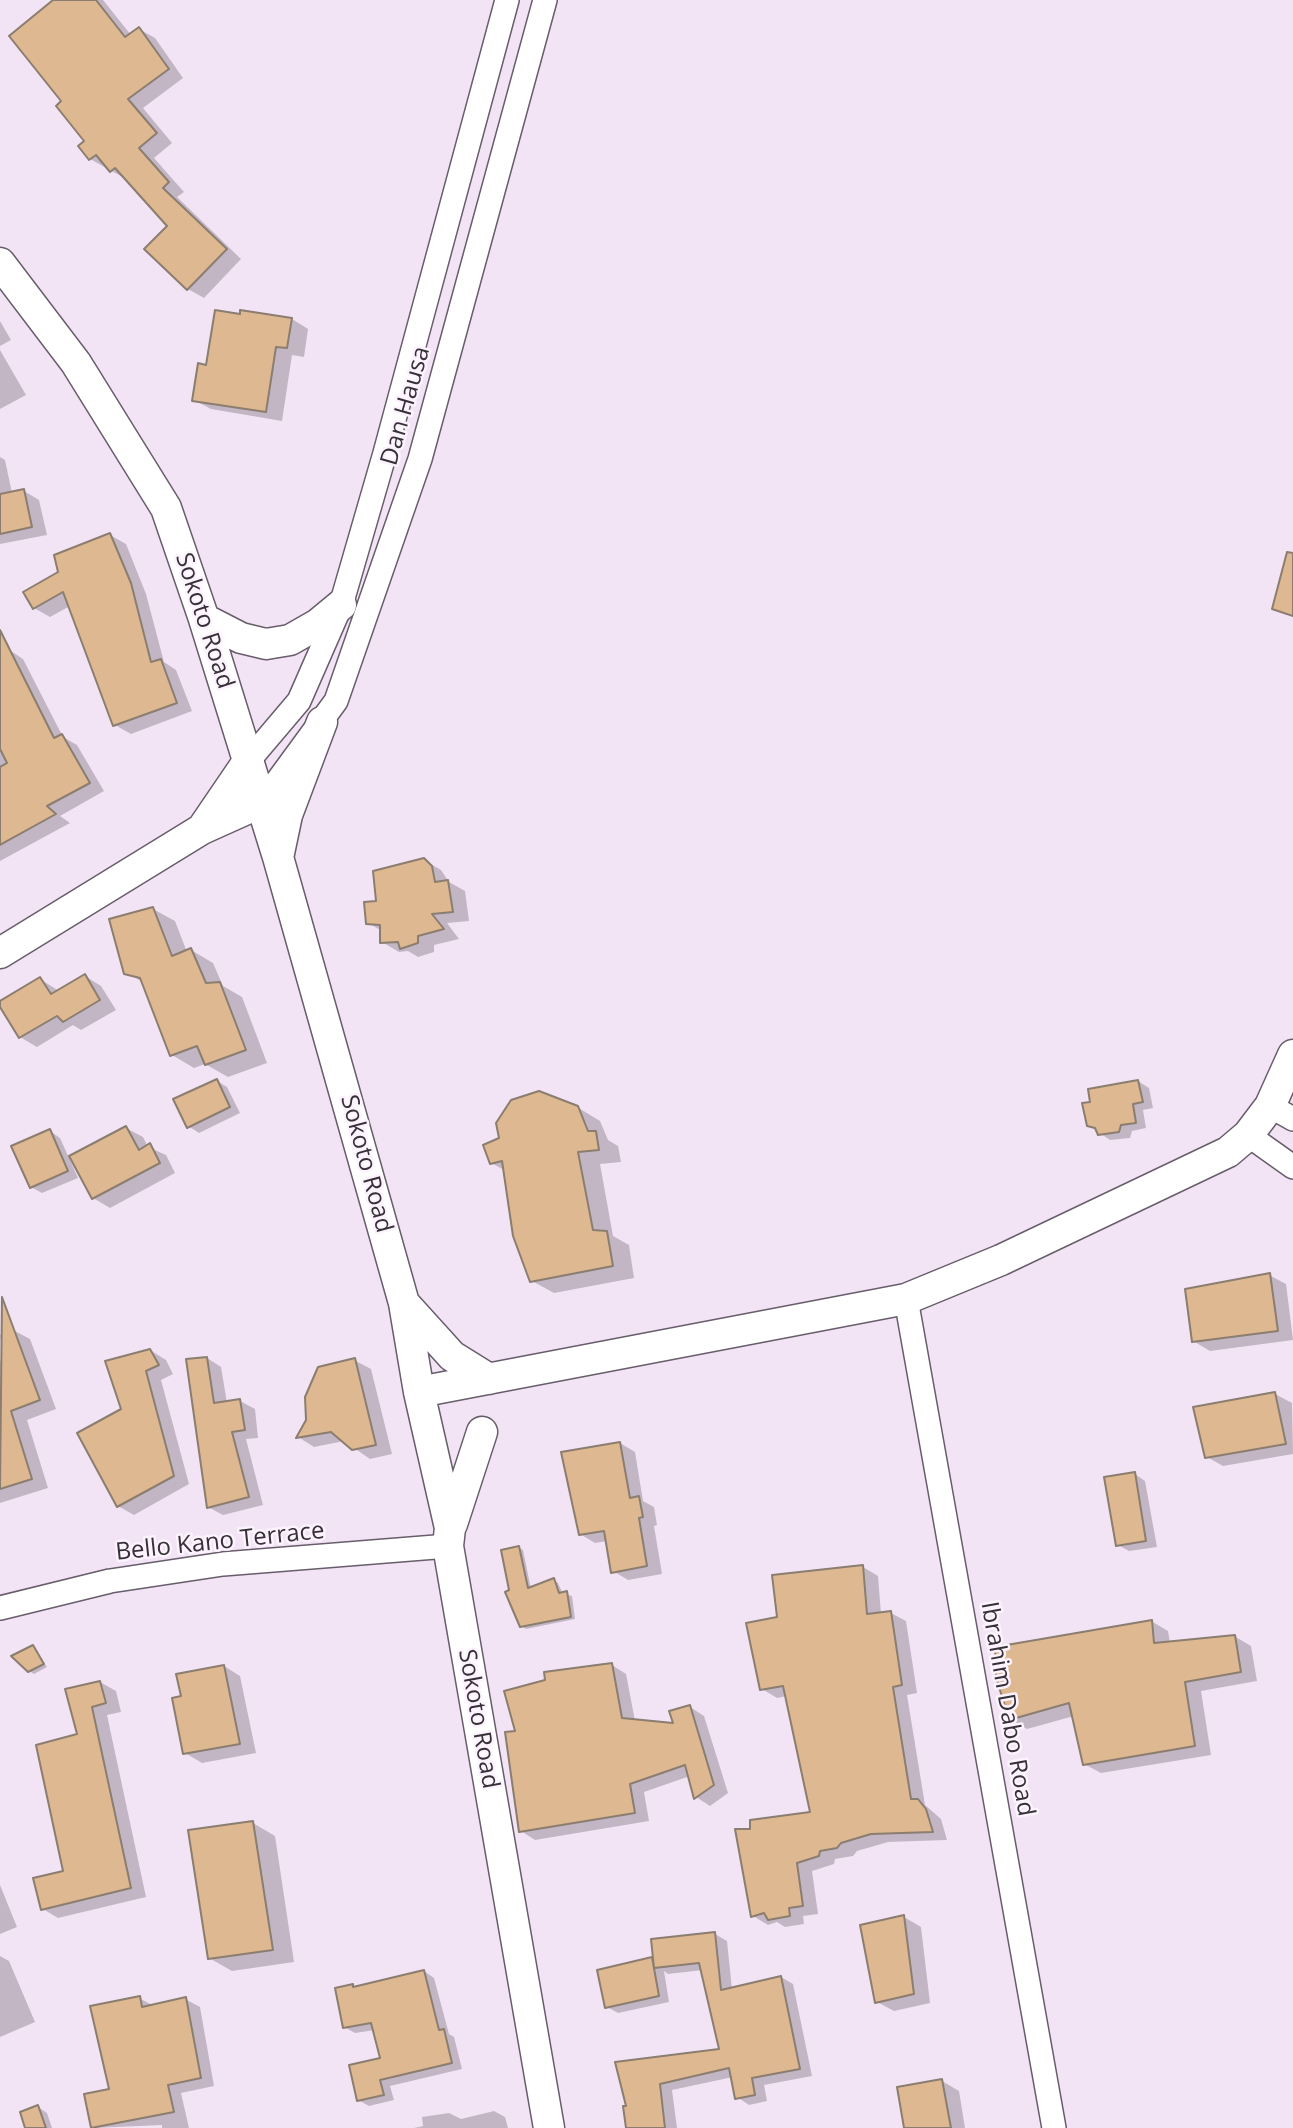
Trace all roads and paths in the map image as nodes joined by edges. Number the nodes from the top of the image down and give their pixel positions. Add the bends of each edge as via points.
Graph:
1 (507, 0) edge
2 (545, 0) edge
3 (0, 263) edge
4 (341, 605) junction
5 (204, 619) junction
6 (322, 722) junction
7 (249, 760) junction
8 (262, 802) junction
9 (202, 829) junction
10 (278, 857) junction
11 (0, 953) edge
12 (1293, 1055) edge
13 (1281, 1113) edge
14 (1248, 1135) junction
15 (1293, 1167) edge
16 (906, 1299) junction
17 (404, 1303) junction
18 (489, 1379) junction
19 (419, 1392) junction
20 (482, 1432) dead end
21 (449, 1537) junction
22 (0, 1608) edge
23 (549, 2128) edge
24 (1054, 2128) edge

1 - 4 street, Dan Hausa
2 - 6 street, Dan Hausa via 420,458 336,701
3 - 5 street, Sokoto Road via 76,363 166,508
4 - 5 street via 290,640 266,643 241,638
4 - 7 street, Dan Hausa via 299,701
5 - 7 street, Sokoto Road
6 - 8 street, Dan Hausa
6 - 10 street via 287,815
7 - 8 street, Sokoto Road
7 - 9 street
8 - 9 street
8 - 10 street, Sokoto Road
9 - 11 street
10 - 17 street, Sokoto Road
12 - 13 street
13 - 14 street
14 - 15 street
14 - 16 street via 1216,1157 1001,1260
16 - 18 street
16 - 24 street, Ibrahim Dabo Road
17 - 18 street via 453,1356
17 - 19 street, Sokoto Road
18 - 19 street
19 - 21 street, Sokoto Road
20 - 21 street
21 - 22 street, Bello Kano Terrace via 110,1581
21 - 23 street, Sokoto Road

